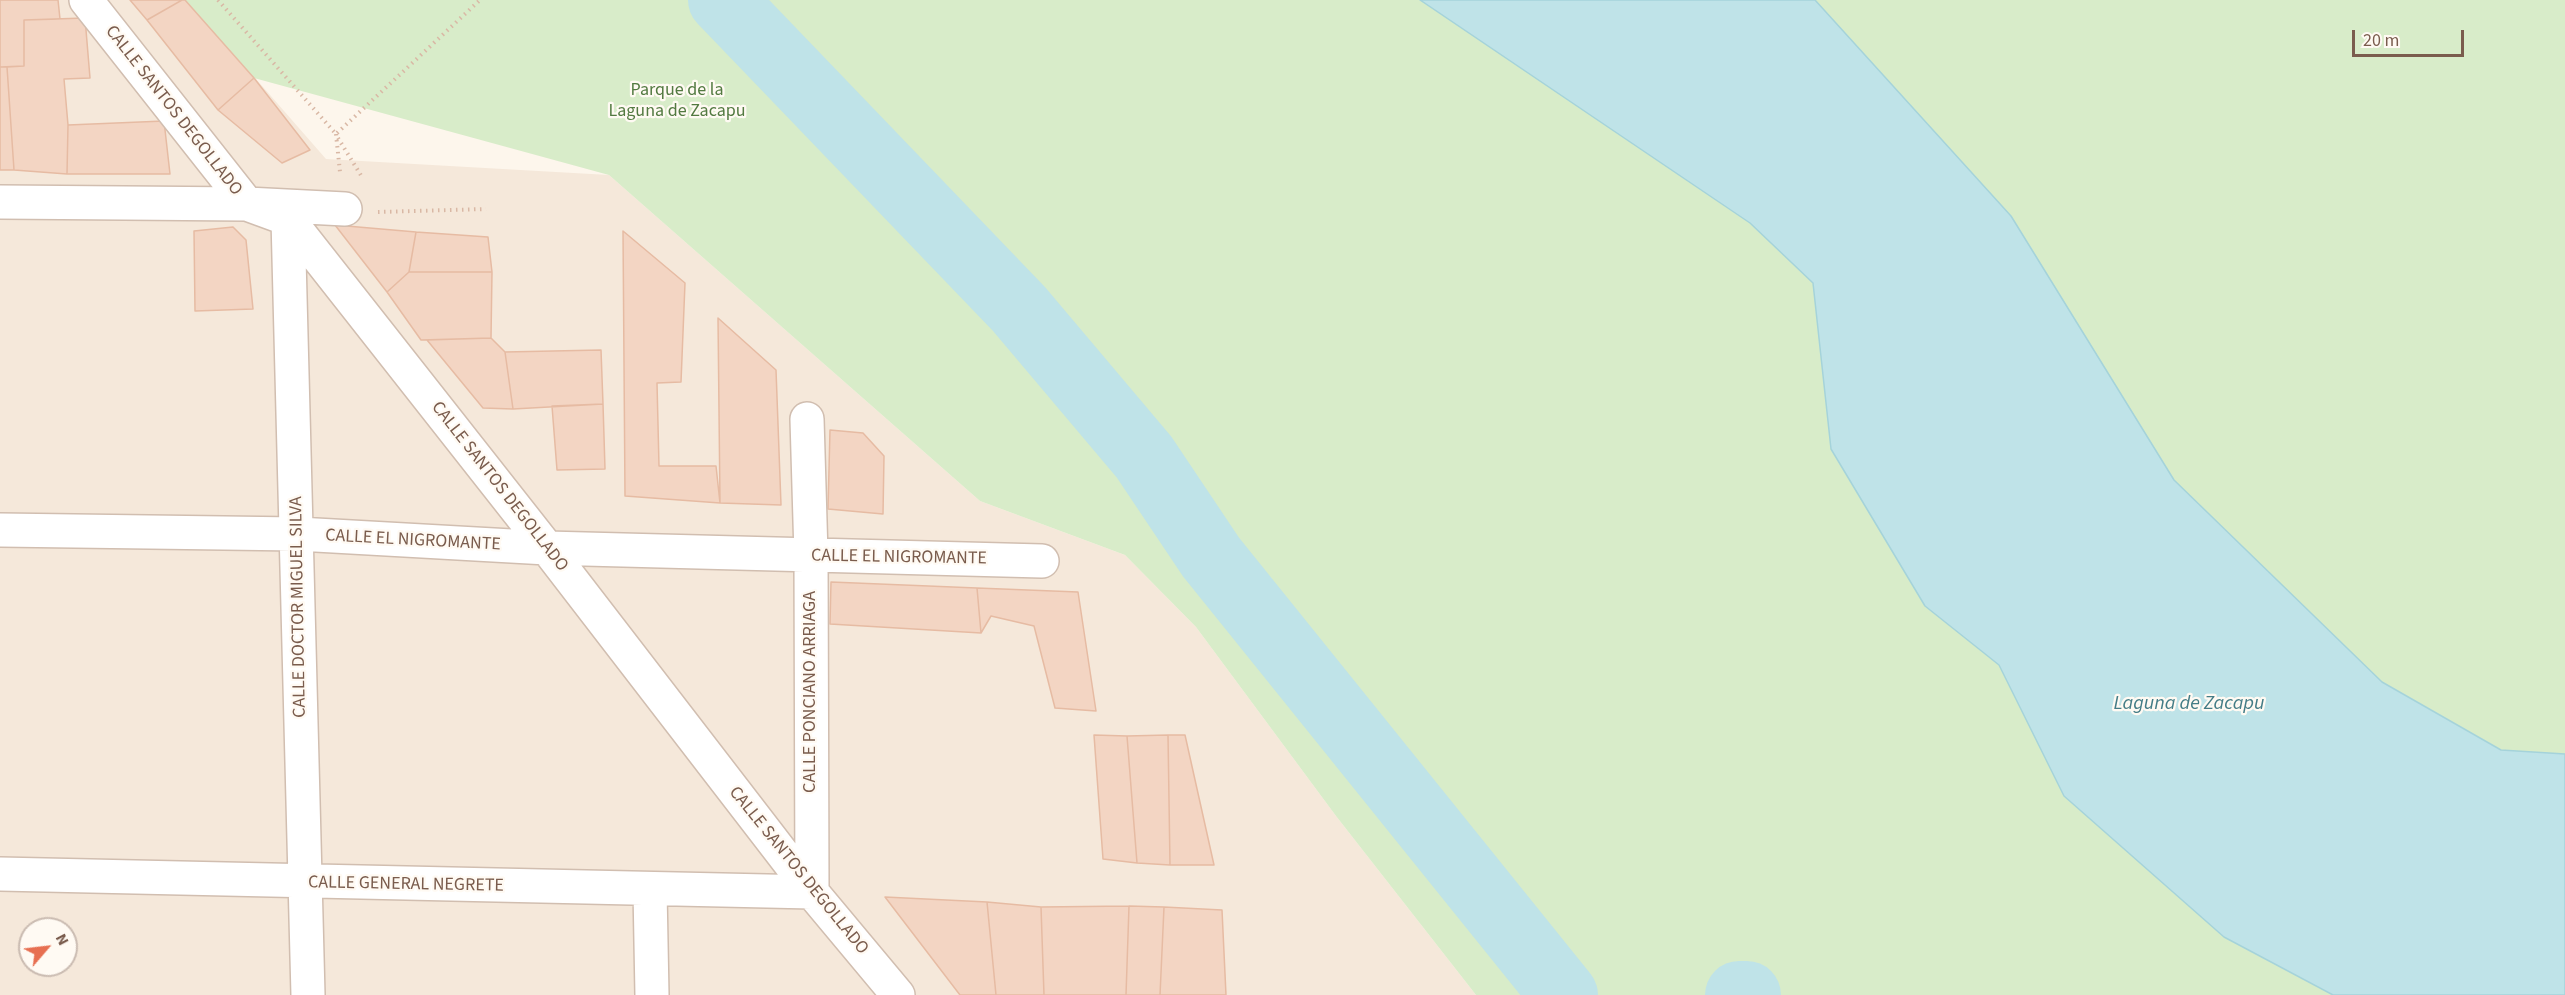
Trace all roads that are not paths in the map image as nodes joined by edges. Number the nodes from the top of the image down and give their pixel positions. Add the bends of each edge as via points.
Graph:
1 (86, 0) edge
2 (0, 202) edge
3 (247, 204) junction
4 (345, 209) road end
5 (288, 219) junction
6 (807, 419) dead end
7 (0, 530) edge
8 (298, 534) junction
9 (547, 548) junction
10 (811, 555) junction
11 (1042, 561) dead end
12 (0, 874) edge
13 (304, 882) junction
14 (650, 890) junction
15 (812, 892) junction
16 (308, 995) edge
17 (652, 995) edge
18 (898, 995) edge

1 - 3 street, CALLE SANTOS DEGOLLADO
2 - 3 street
3 - 4 street
3 - 5 street, CALLE SANTOS DEGOLLADO
5 - 8 street, CALLE DOCTOR MIGUEL SILVA
5 - 9 street, CALLE SANTOS DEGOLLADO
6 - 10 street, CALLE PONCIANO ARRIAGA
7 - 8 street, CALLE EL NIGROMANTE
8 - 9 street, CALLE EL NIGROMANTE
8 - 13 street, CALLE DOCTOR MIGUEL SILVA
9 - 10 street, CALLE EL NIGROMANTE
9 - 15 street, CALLE SANTOS DEGOLLADO
10 - 11 street, CALLE EL NIGROMANTE
10 - 15 street, CALLE PONCIANO ARRIAGA
12 - 13 street, CALLE GENERAL NEGRETE
13 - 14 street, CALLE GENERAL NEGRETE
13 - 16 street, CALLE DOCTOR MIGUEL SILVA
14 - 15 street, CALLE GENERAL NEGRETE
14 - 17 street
15 - 18 street, CALLE SANTOS DEGOLLADO

